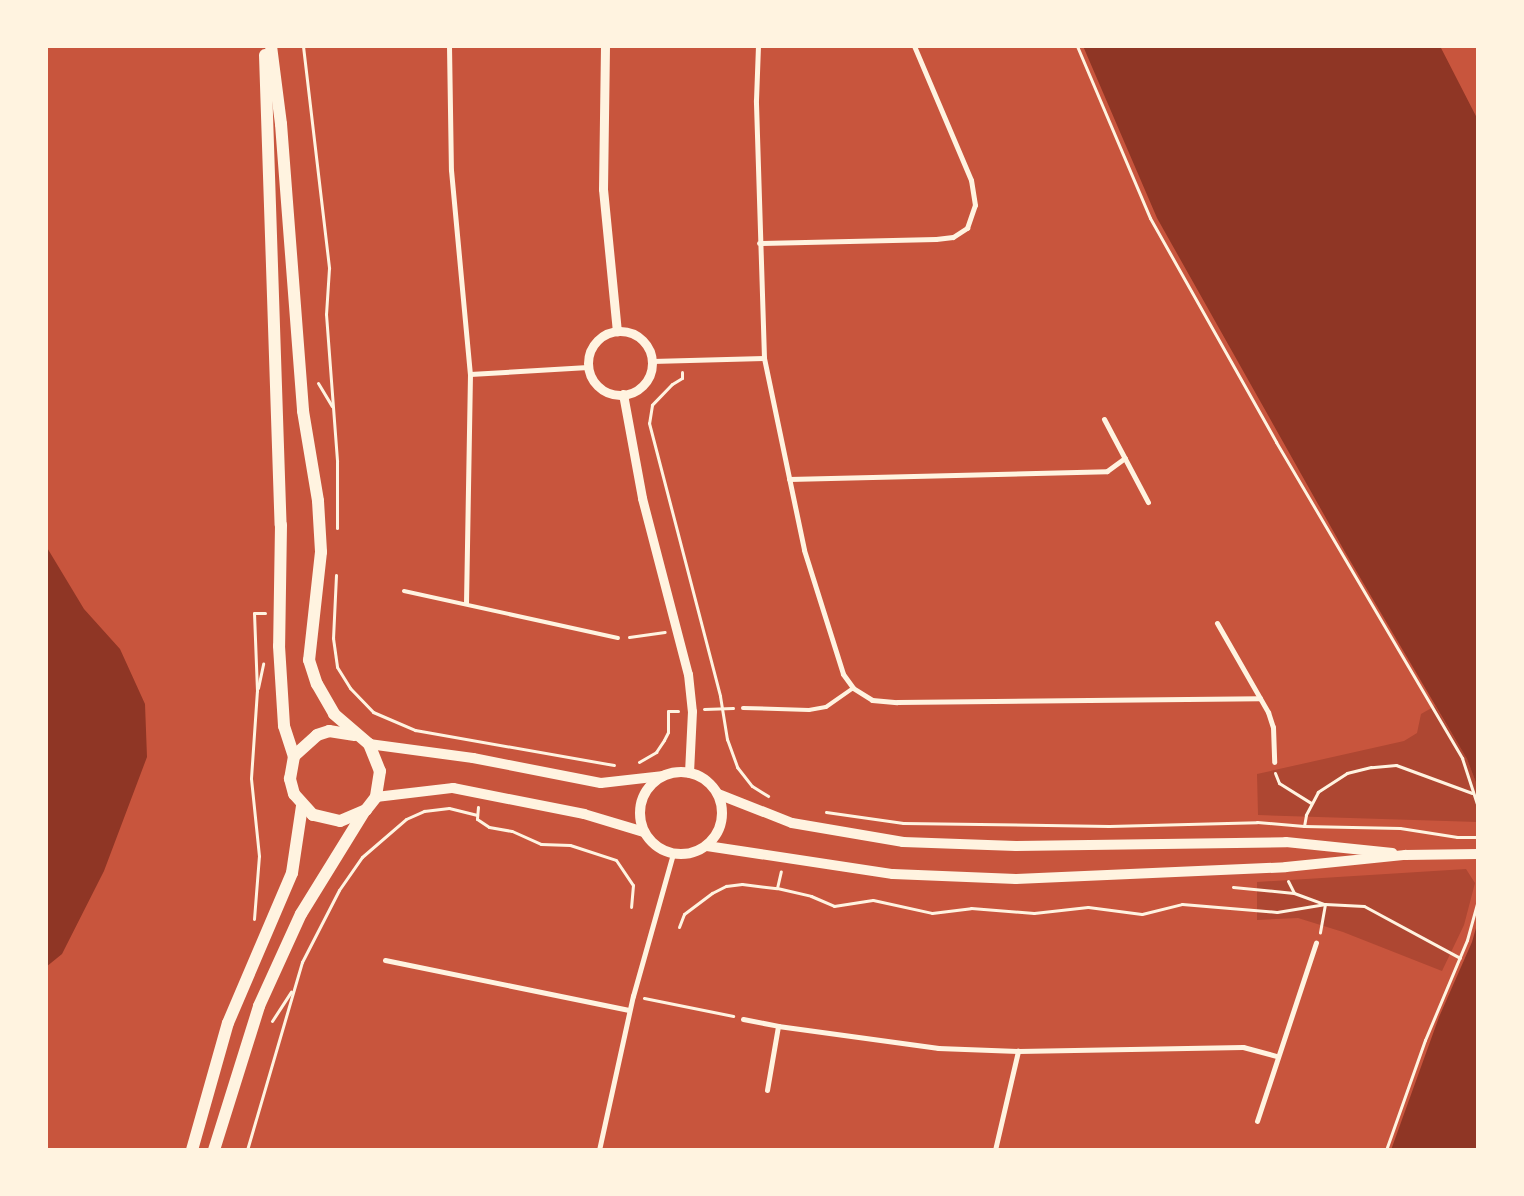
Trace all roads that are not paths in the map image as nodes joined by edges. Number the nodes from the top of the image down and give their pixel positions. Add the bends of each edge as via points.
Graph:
1 (265, 46) edge
2 (271, 46) edge
3 (449, 46) edge
4 (605, 46) edge
5 (758, 46) edge
6 (914, 46) edge
7 (759, 243) junction
8 (617, 331) junction
9 (764, 358) junction
10 (652, 361) junction
11 (588, 367) junction
12 (470, 374) junction
13 (623, 394) junction
14 (1104, 420) dead end
15 (1125, 458) junction
16 (789, 479) junction
17 (1148, 502) dead end
18 (404, 591) dead end
19 (466, 604) junction
20 (1217, 623) dead end
21 (618, 638) road end
22 (854, 688) junction
23 (1260, 698) junction
24 (743, 708) dead end
25 (355, 735) junction
26 (368, 744) junction
27 (294, 756) junction
28 (1274, 762) road end
29 (689, 772) junction
30 (662, 776) junction
31 (718, 794) junction
32 (376, 797) junction
33 (302, 806) junction
34 (366, 810) junction
35 (644, 832) junction
36 (707, 846) junction
37 (673, 854) junction
38 (1478, 854) edge
39 (1406, 855) junction
40 (1316, 943) road end
41 (385, 960) dead end
42 (629, 1010) junction
43 (744, 1018) road end
44 (778, 1026) junction
45 (1018, 1051) junction
46 (1276, 1056) junction
47 (767, 1090) dead end
48 (1257, 1121) dead end
49 (192, 1150) edge
50 (214, 1150) edge
51 (599, 1150) edge
52 (995, 1150) edge

1 - 27 main road via 281,490 279,612 284,726
2 - 25 main road via 281,124 302,411 318,501 320,552 309,660 316,684 334,714
3 - 12 street via 451,170
4 - 8 street via 603,189
5 - 7 street
6 - 7 street via 970,180 975,204 967,228 953,238
7 - 9 street
8 - 10 street via 637,336 650,351
8 - 11 street via 595,343
9 - 10 street
9 - 16 street
10 - 13 street via 647,380 632,392
11 - 12 street
11 - 13 street via 597,384 613,394
12 - 19 street
13 - 29 street via 642,498 688,674 692,710
14 - 15 street
15 - 16 street via 1107,471
15 - 17 street
16 - 22 street via 804,550 843,674
18 - 19 lane
19 - 21 lane
20 - 23 street
22 - 23 street via 872,700 897,702
22 - 24 lane via 826,707 809,710
23 - 28 street via 1273,727
25 - 26 main road
25 - 27 main road via 329,731 317,735
26 - 30 main road via 473,758 602,783
26 - 32 main road via 380,771
27 - 33 main road via 290,779
29 - 30 main road
29 - 31 main road via 703,778
30 - 35 main road via 643,796 640,808
31 - 36 main road via 722,821
31 - 39 main road via 792,823 903,842 1016,846 1286,842
32 - 34 main road
32 - 35 main road via 453,788 584,814
33 - 34 main road via 326,820 354,817
33 - 49 main road via 292,873 228,1023
34 - 50 main road via 301,914 259,1006
35 - 37 main road via 651,843
36 - 37 main road via 696,852
36 - 39 main road via 893,874 1016,879 1286,867
37 - 42 street
38 - 39 main road
40 - 46 street
41 - 42 street
42 - 51 street
43 - 44 street
44 - 45 street via 938,1048
44 - 47 street
45 - 46 street via 1243,1047
45 - 52 street
46 - 48 street

